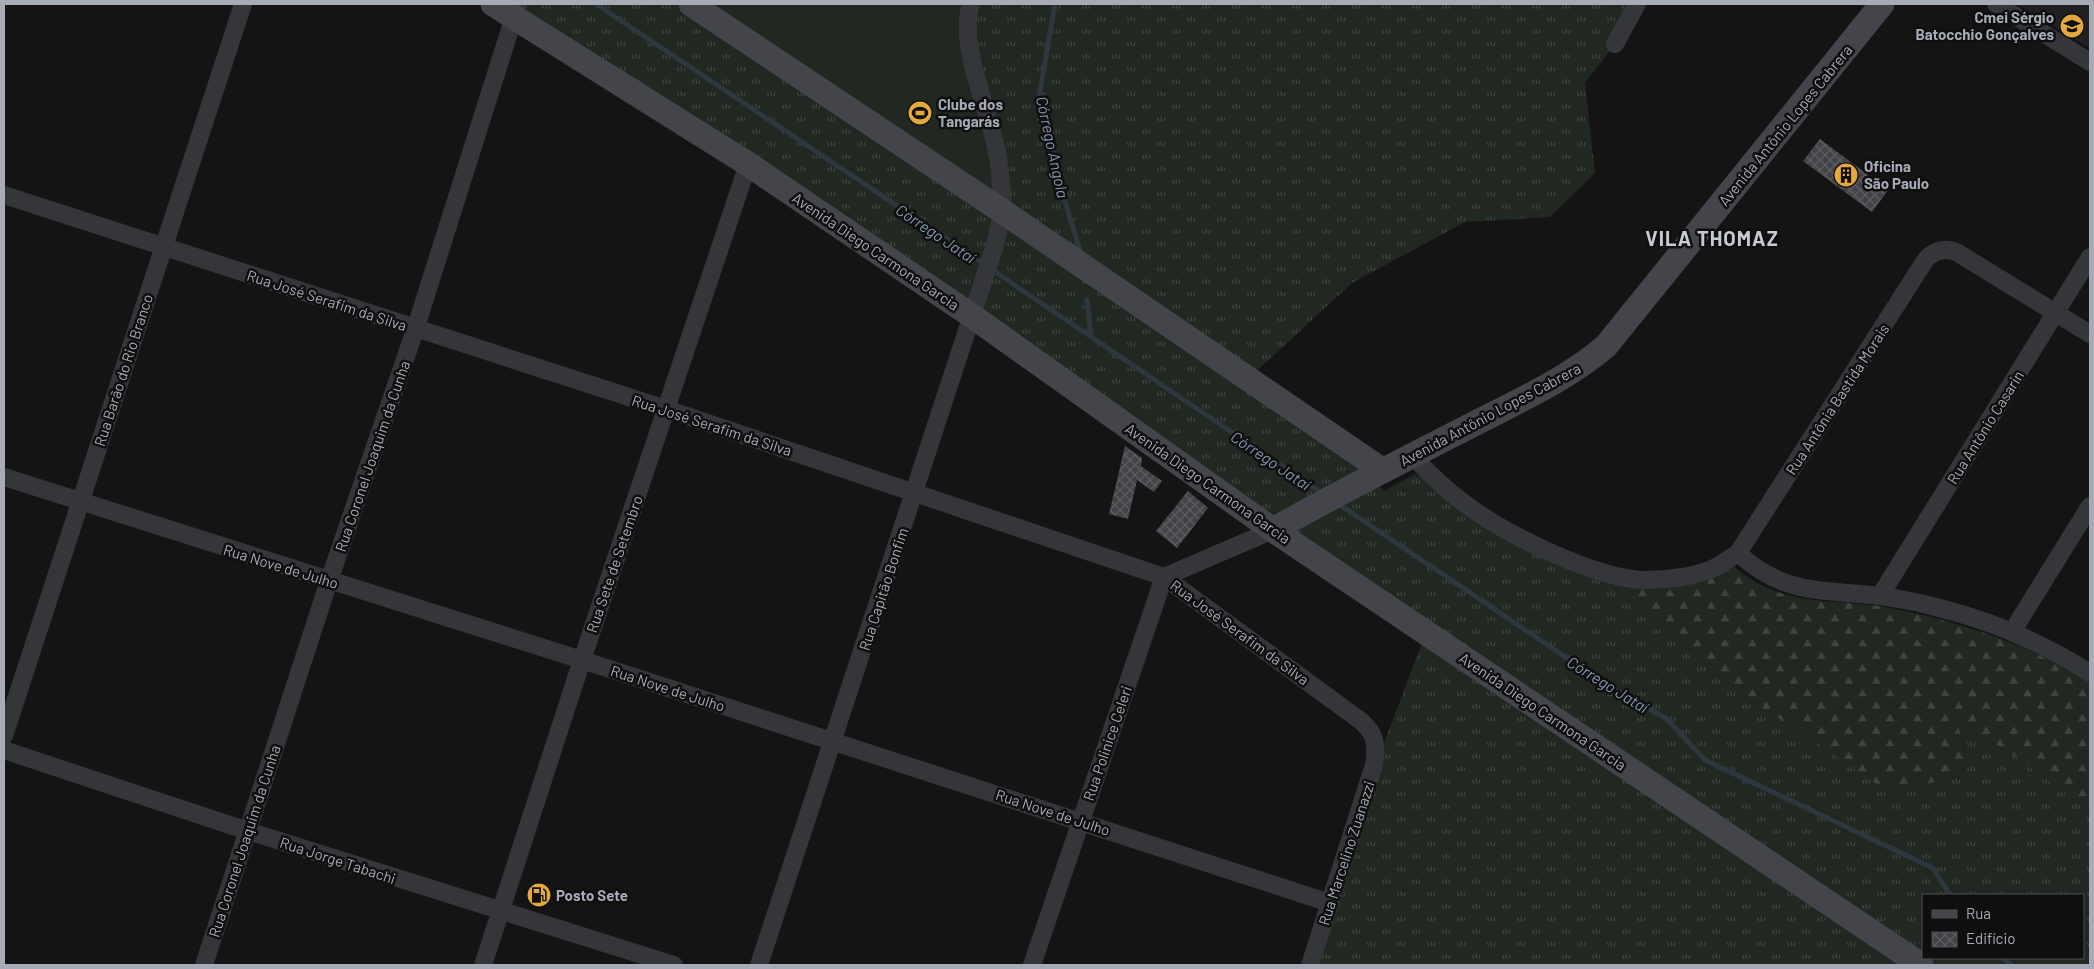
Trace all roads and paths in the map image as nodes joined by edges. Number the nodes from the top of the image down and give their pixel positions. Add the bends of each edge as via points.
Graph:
1 (243, 4) edge
2 (493, 4) edge
3 (691, 4) edge
4 (971, 4) edge
5 (1637, 4) edge
6 (1882, 4) edge
7 (1996, 4) edge
8 (516, 10) edge
9 (1614, 44) dead end
10 (2090, 62) edge
11 (748, 164) junction
12 (4, 195) edge
13 (1002, 211) junction
14 (164, 246) junction
15 (2090, 258) edge
16 (2056, 313) junction
17 (972, 316) junction
18 (415, 330) junction
19 (2090, 334) edge
20 (666, 409) junction
21 (1412, 455) junction
22 (1374, 474) junction
23 (4, 477) edge
24 (913, 493) junction
25 (81, 502) junction
26 (2090, 506) edge
27 (1279, 526) junction
28 (1738, 553) junction
29 (1164, 577) junction
30 (329, 581) junction
31 (1880, 596) junction
32 (2012, 632) junction
33 (582, 660) junction
34 (2090, 673) edge
35 (4, 736) edge
36 (1376, 740) joint
37 (833, 743) junction
38 (4, 750) edge
39 (1081, 821) junction
40 (248, 831) junction
41 (1330, 903) junction
42 (501, 911) junction
43 (204, 965) edge
44 (483, 965) edge
45 (674, 965) edge
46 (759, 965) edge
47 (1032, 965) edge
48 (1310, 965) edge
49 (1921, 965) edge

1 - 14 street, Rua Barão do Rio Branco
2 - 8 main road, Avenida Diego Carmona Garcia
3 - 13 main road
4 - 13 street, Rua Capitão Bonfim via 968,36 980,99 998,156
5 - 9 street
6 - 21 main road, Avenida Antônio Lopes Cabrera via 1606,346 1557,381
7 - 10 street
8 - 11 main road, Avenida Diego Carmona Garcia
8 - 18 street, Rua Coronel Joaquim da Cunha
11 - 17 main road, Avenida Diego Carmona Garcia
11 - 20 street, Rua Sete de Setembro
12 - 14 street, Rua José Serafim da Silva
13 - 17 street, Rua Capitão Bonfim
13 - 22 main road
14 - 18 street, Rua José Serafim da Silva
14 - 25 street, Rua Barão do Rio Branco
15 - 16 street, Rua Antônio Casarin
16 - 19 street
16 - 28 street, Rua Antônia Bastida Morais via 1958,253 1941,250 1926,260
16 - 31 street, Rua Antônio Casarin
17 - 24 street, Rua Capitão Bonfim
17 - 27 main road, Avenida Diego Carmona Garcia
18 - 20 street, Rua José Serafim da Silva
18 - 30 street, Rua Coronel Joaquim da Cunha
20 - 24 street, Rua José Serafim da Silva
20 - 33 street, Rua Sete de Setembro
21 - 22 main road, Avenida Antônio Lopes Cabrera
21 - 28 street via 1439,484 1469,508 1554,554 1597,572 1644,580 1684,576 1715,568
22 - 27 main road, Avenida Antônio Lopes Cabrera
23 - 25 street, Rua Nove de Julho
24 - 29 street, Rua José Serafim da Silva
24 - 37 street, Rua Capitão Bonfim
25 - 30 street, Rua Nove de Julho
25 - 35 street, Rua Barão do Rio Branco
26 - 32 street
27 - 29 street, Avenida Antônio Lopes Cabrera
27 - 49 main road, Avenida Diego Carmona Garcia
28 - 31 street via 1766,575 1800,588
29 - 36 street, Rua José Serafim da Silva via 1361,721
29 - 39 street, Rua Polinice Celeri
30 - 33 street, Rua Nove de Julho
30 - 40 street, Rua Coronel Joaquim da Cunha
31 - 32 street via 1948,610
32 - 34 street
33 - 37 street, Rua Nove de Julho
33 - 42 street, Rua Sete de Setembro
36 - 41 street, Rua Marcelino Zuanazzi via 1374,765
37 - 39 street, Rua Nove de Julho
37 - 46 street, Rua Capitão Bonfim
38 - 40 street, Rua Jorge Tabachi
39 - 41 street, Rua Nove de Julho
39 - 47 street, Rua Polinice Celeri
40 - 42 street, Rua Jorge Tabachi
40 - 43 street, Rua Coronel Joaquim da Cunha
41 - 48 street, Rua Marcelino Zuanazzi
42 - 44 street, Rua Sete de Setembro
42 - 45 street, Rua Jorge Tabachi

